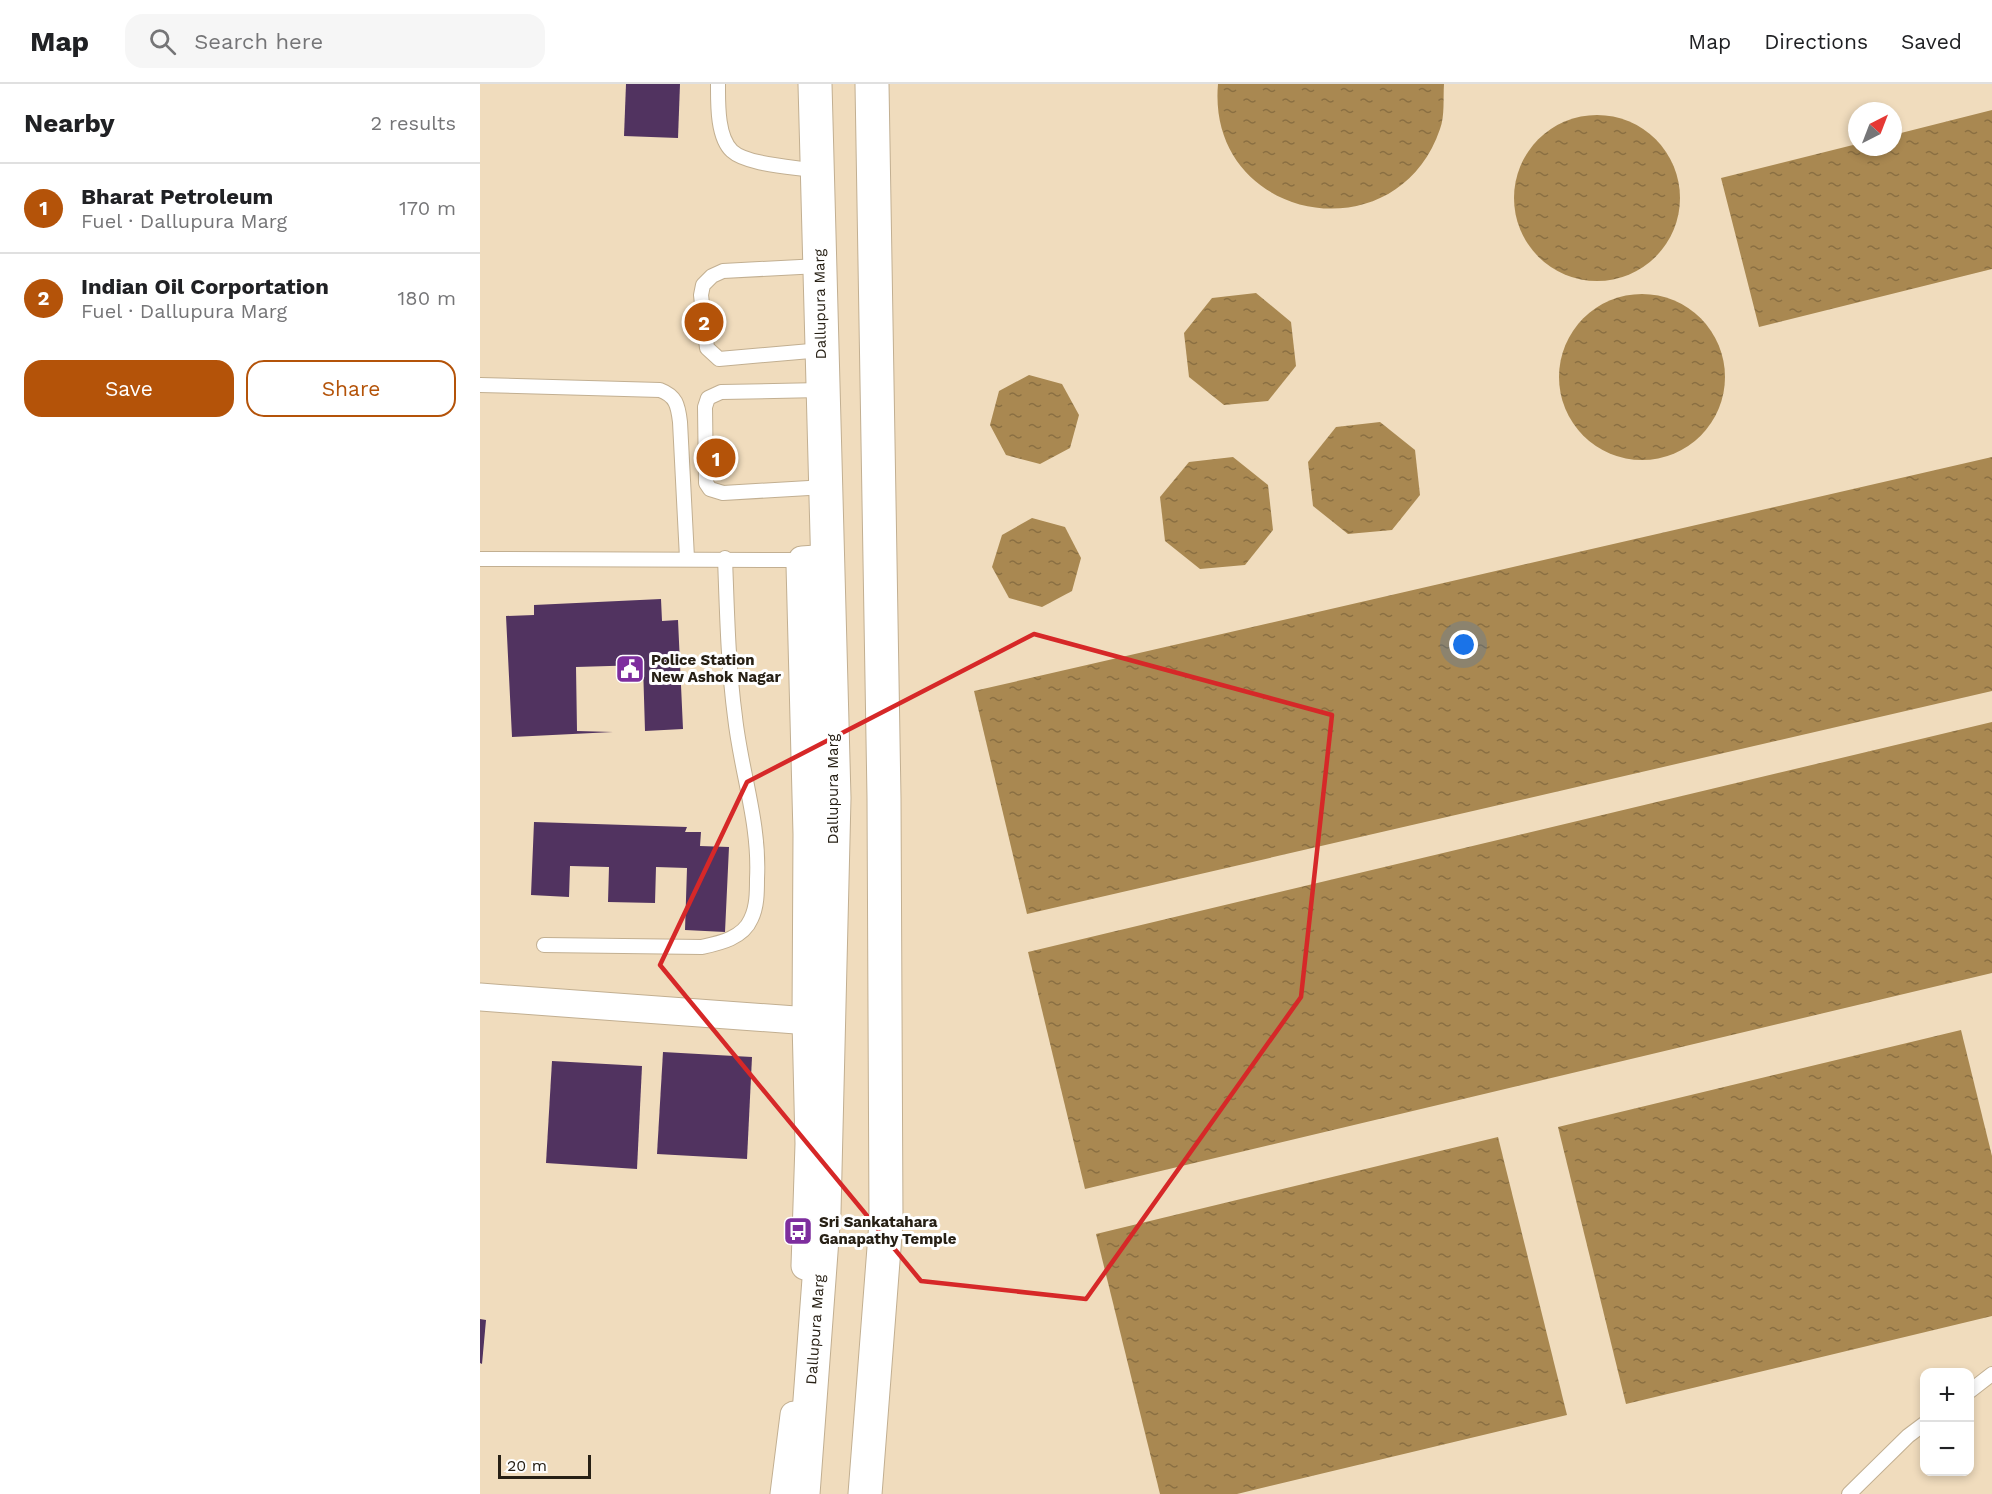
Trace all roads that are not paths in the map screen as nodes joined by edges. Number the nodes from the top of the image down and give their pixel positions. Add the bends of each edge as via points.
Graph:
1 (718, 84) edge
2 (815, 84) edge
3 (872, 84) edge
4 (817, 171) junction
5 (819, 266) junction
6 (822, 350) junction
7 (480, 385) edge
8 (821, 390) junction
9 (826, 487) junction
10 (687, 558) junction
11 (725, 558) junction
12 (480, 559) edge
13 (816, 559) junction
14 (544, 945) dead end
15 (480, 997) edge
16 (817, 1022) junction
17 (1992, 1374) edge
18 (1974, 1388) edge
19 (1920, 1427) edge
20 (784, 1494) edge
21 (803, 1494) edge
22 (865, 1494) edge
23 (1849, 1494) edge

1 - 4 lane via 724,137 732,151 746,159
2 - 4 main road, Dallupura Marg
3 - 22 main road via 884,810 886,1222
4 - 5 main road, Dallupura Marg
5 - 6 main road, Dallupura Marg
5 - 6 lane via 723,271 703,285 701,295 708,348 719,359
6 - 8 main road, Dallupura Marg
7 - 10 lane via 660,390 672,395 680,422
8 - 9 main road, Dallupura Marg
8 - 9 lane via 721,392 708,398 706,483 723,492
9 - 13 main road, Dallupura Marg
10 - 11 lane
10 - 12 lane
11 - 13 lane
11 - 14 lane via 735,721 753,810 758,858 751,920 727,941 702,947
13 - 16 main road, Dallupura Marg via 834,798
15 - 16 street
16 - 20 street via 802,1348
16 - 21 main road, Dallupura Marg via 824,1212
17 - 18 lane
19 - 23 lane

